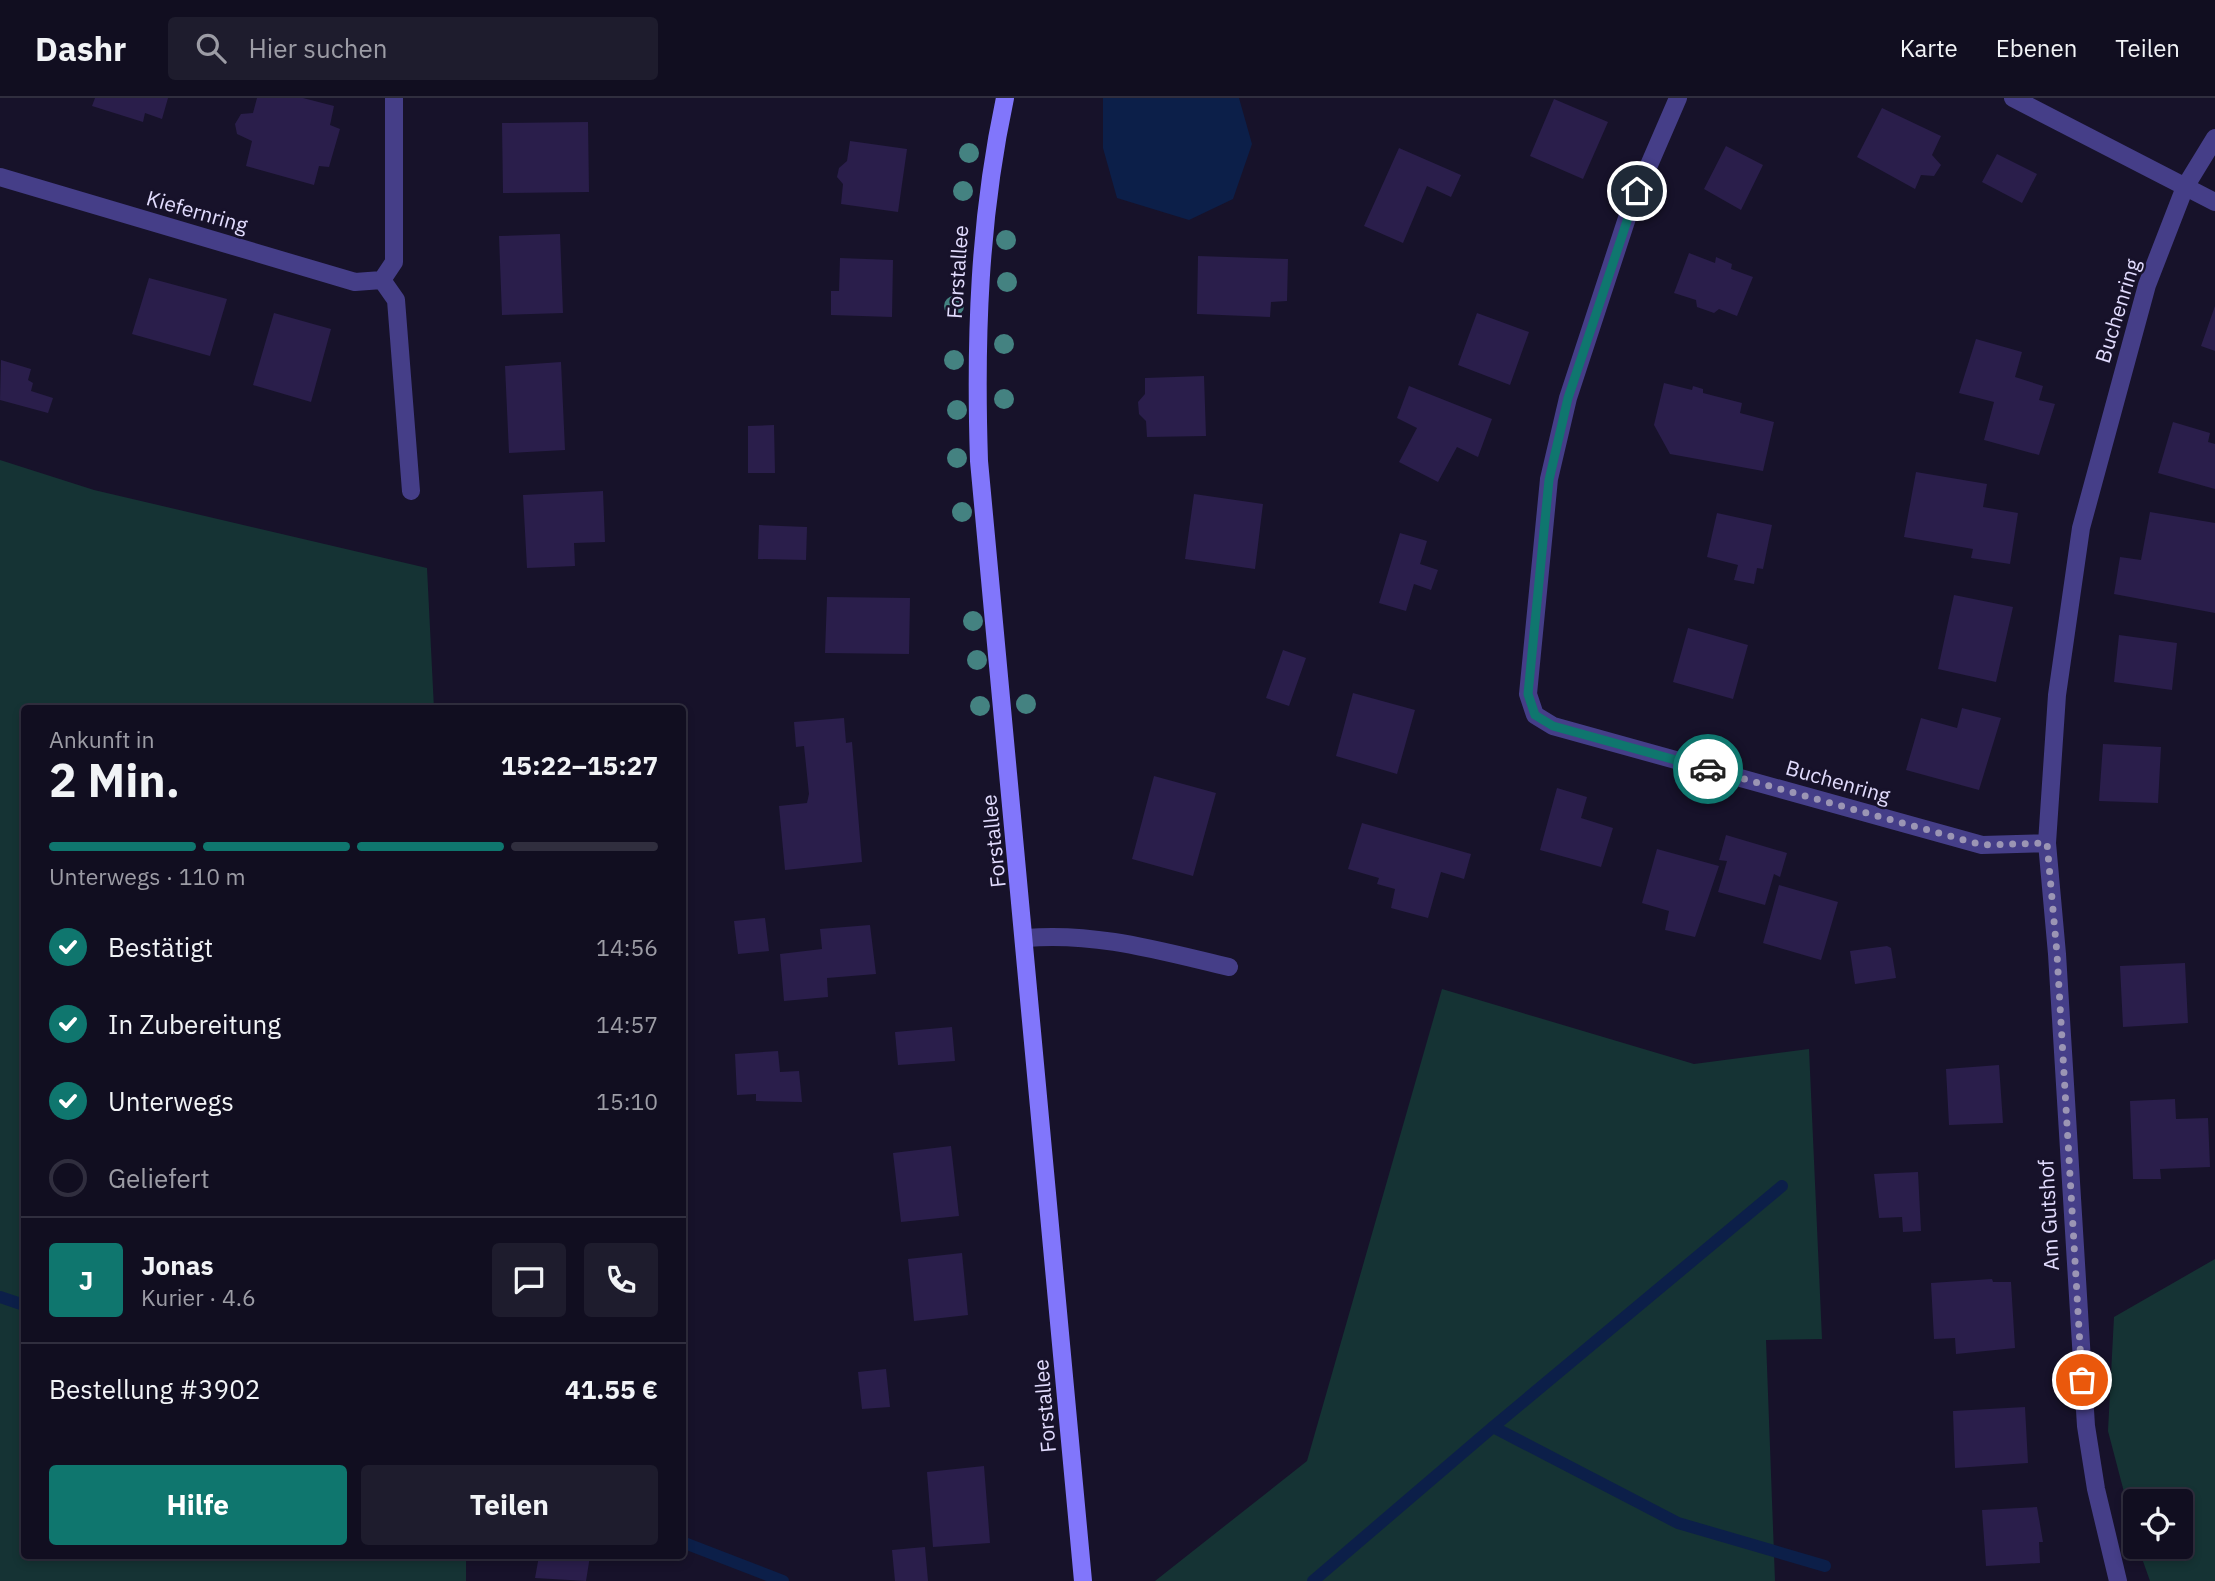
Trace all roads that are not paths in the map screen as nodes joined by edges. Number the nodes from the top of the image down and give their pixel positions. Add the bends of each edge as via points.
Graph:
1 (394, 98) edge
2 (1005, 98) edge
3 (1678, 98) edge
4 (2014, 98) edge
5 (2215, 138) edge
6 (0, 177) edge
7 (2185, 187) junction
8 (2215, 202) edge
9 (382, 280) junction
10 (411, 491) dead end
11 (2047, 843) junction
12 (1026, 938) junction
13 (1228, 967) dead end
14 (1083, 1581) edge
15 (2118, 1581) edge

1 - 9 street via 394,262
2 - 12 street, Forstallee via 982,234 976,384 981,483
3 - 11 street, Buchenring via 1630,209 1563,416 1549,480 1528,694 1535,715 1553,726 1982,845
4 - 7 street
5 - 7 street, Buchenring
6 - 9 street, Kiefernring via 355,282
7 - 8 street
7 - 11 street, Buchenring via 2147,285 2081,528 2057,695
9 - 10 street via 396,300
11 - 15 street, Am Gutshof via 2086,1426
12 - 13 street via 1066,934 1105,938
12 - 14 street, Forstallee

